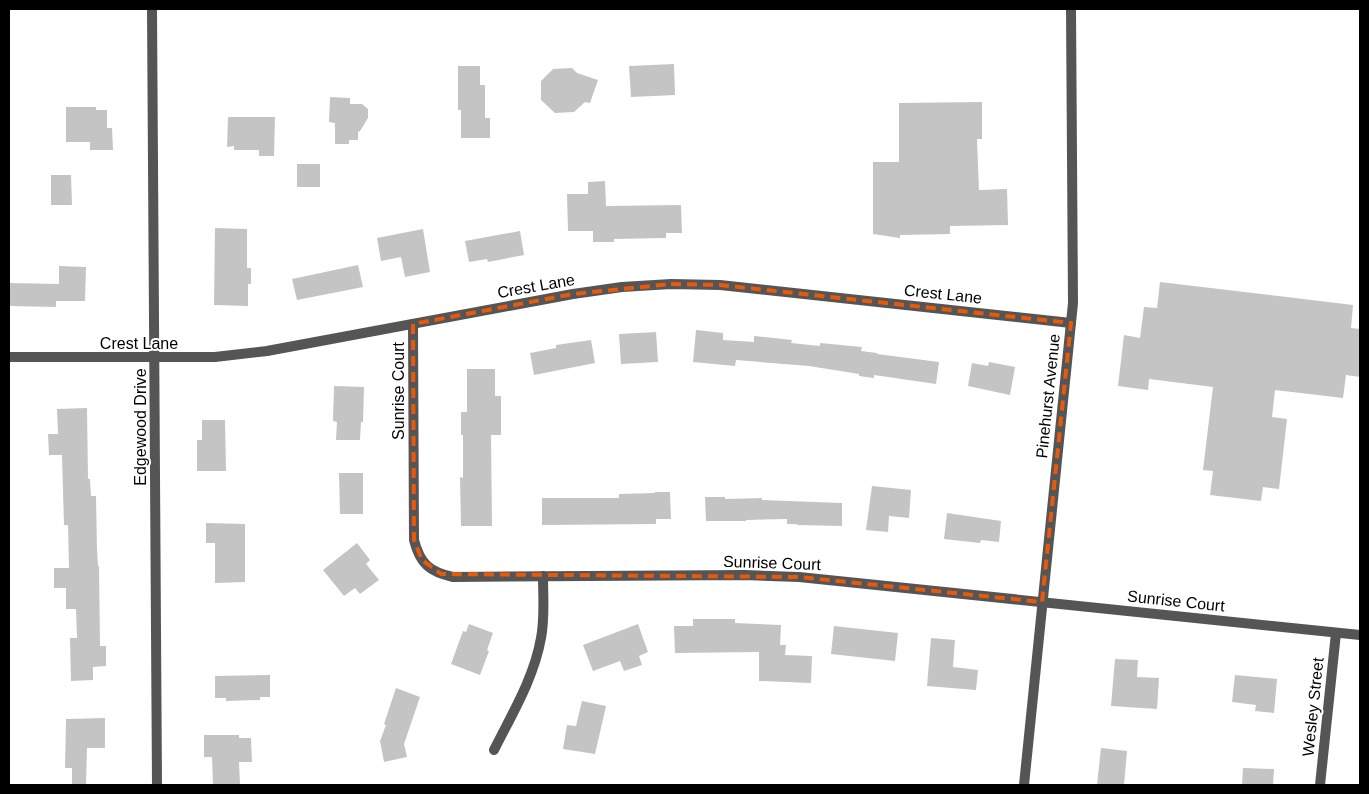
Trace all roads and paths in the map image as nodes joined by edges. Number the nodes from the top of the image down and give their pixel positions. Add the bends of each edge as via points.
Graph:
1 (152, 9) edge
2 (1071, 9) edge
3 (1071, 323) junction
4 (413, 324) junction
5 (9, 357) edge
6 (154, 358) junction
7 (543, 576) junction
8 (1042, 602) junction
9 (1336, 633) junction
10 (1360, 635) edge
11 (494, 750) dead end
12 (156, 785) edge
13 (1024, 785) edge
14 (1320, 785) edge

1 - 6 street, Edgewood Drive
2 - 3 street, Pinehurst Avenue
3 - 4 street, Crest Lane via 720,285 671,284 622,286
3 - 8 street, Pinehurst Avenue
4 - 6 street, Crest Lane via 267,351 215,357
4 - 7 street, Sunrise Court via 414,540 422,560 432,570 453,577
5 - 6 street, Crest Lane
6 - 12 street, Edgewood Drive
7 - 8 street, Sunrise Court via 799,577
7 - 11 street via 542,636 536,662
8 - 9 street, Sunrise Court
8 - 13 street, Pinehurst Avenue
9 - 10 street, Sunrise Court
9 - 14 street, Wesley Street

